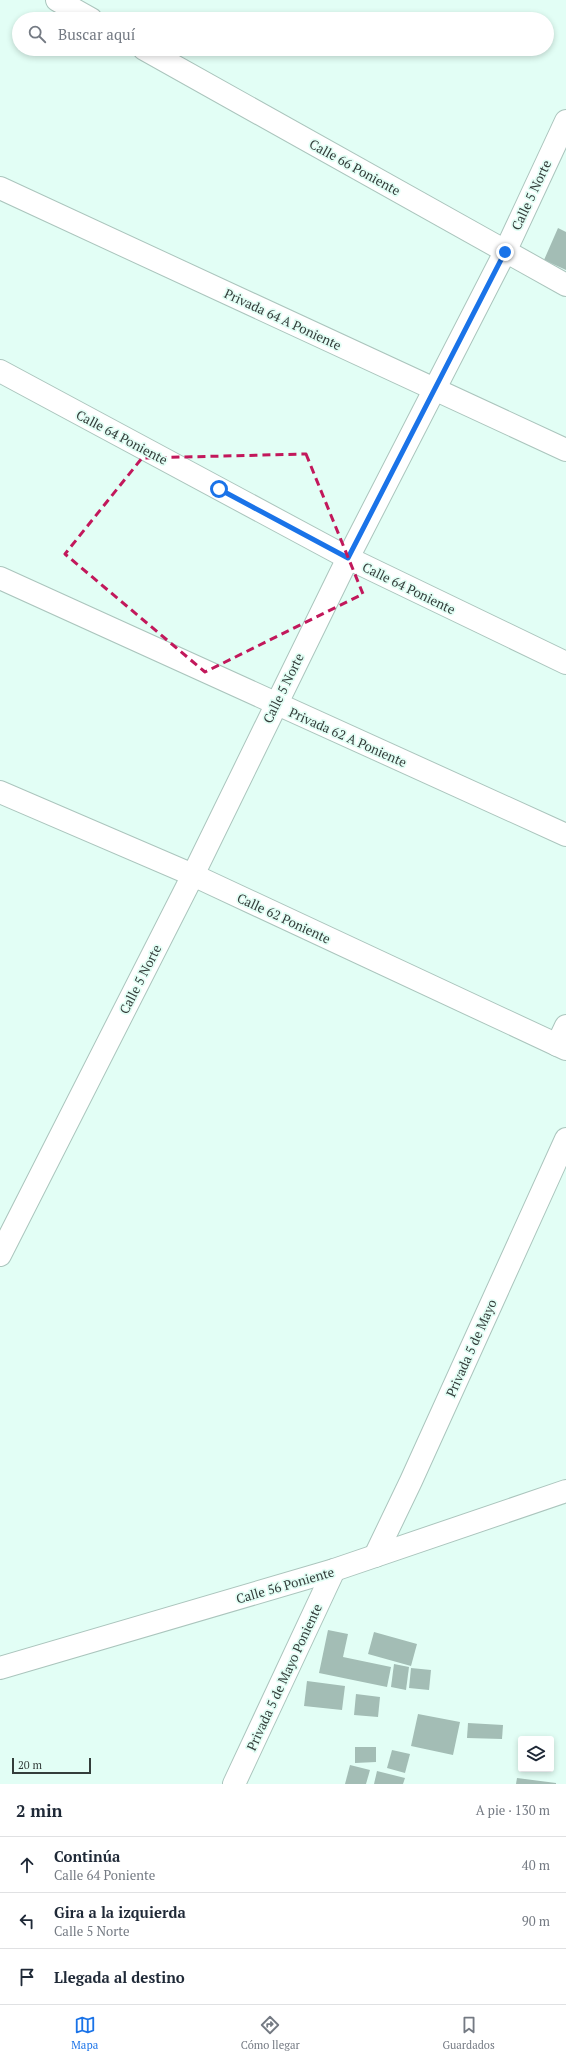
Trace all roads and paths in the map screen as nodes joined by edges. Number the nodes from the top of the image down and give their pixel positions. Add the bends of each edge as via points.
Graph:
1 (57, 0) edge
2 (78, 12) edge
3 (156, 56) edge
4 (566, 121) edge
5 (0, 188) edge
6 (505, 252) junction
7 (566, 285) edge
8 (0, 371) edge
9 (435, 388) junction
10 (566, 450) edge
11 (348, 558) junction
12 (0, 578) edge
13 (566, 663) edge
14 (275, 704) junction
15 (0, 792) edge
16 (566, 835) edge
17 (193, 875) junction
18 (563, 1040) edge
19 (566, 1139) edge
20 (0, 1255) edge
21 (566, 1491) edge
22 (375, 1556) junction
23 (334, 1570) junction
24 (0, 1668) edge
25 (234, 1784) edge

1 - 2 street
3 - 6 street, Calle 66 Poniente
4 - 6 street, Calle 5 Norte
5 - 9 street, Privada 64 A Poniente
6 - 7 street, Calle 66 Poniente
6 - 9 street, Calle 5 Norte
8 - 11 street, Calle 64 Poniente
9 - 10 street, Privada 64 A Poniente
9 - 11 street, Calle 5 Norte
11 - 13 street, Calle 64 Poniente
11 - 14 street, Calle 5 Norte
12 - 14 street, Privada 62 A Poniente
14 - 16 street, Privada 62 A Poniente
14 - 17 street, Calle 5 Norte
15 - 17 street, Calle 62 Poniente
17 - 18 street, Calle 62 Poniente
17 - 20 street, Calle 5 Norte
19 - 22 street, Privada 5 de Mayo
21 - 22 street, Calle 56 Poniente
22 - 23 street, Calle 56 Poniente
23 - 24 street, Calle 56 Poniente
23 - 25 street, Privada 5 de Mayo Poniente

